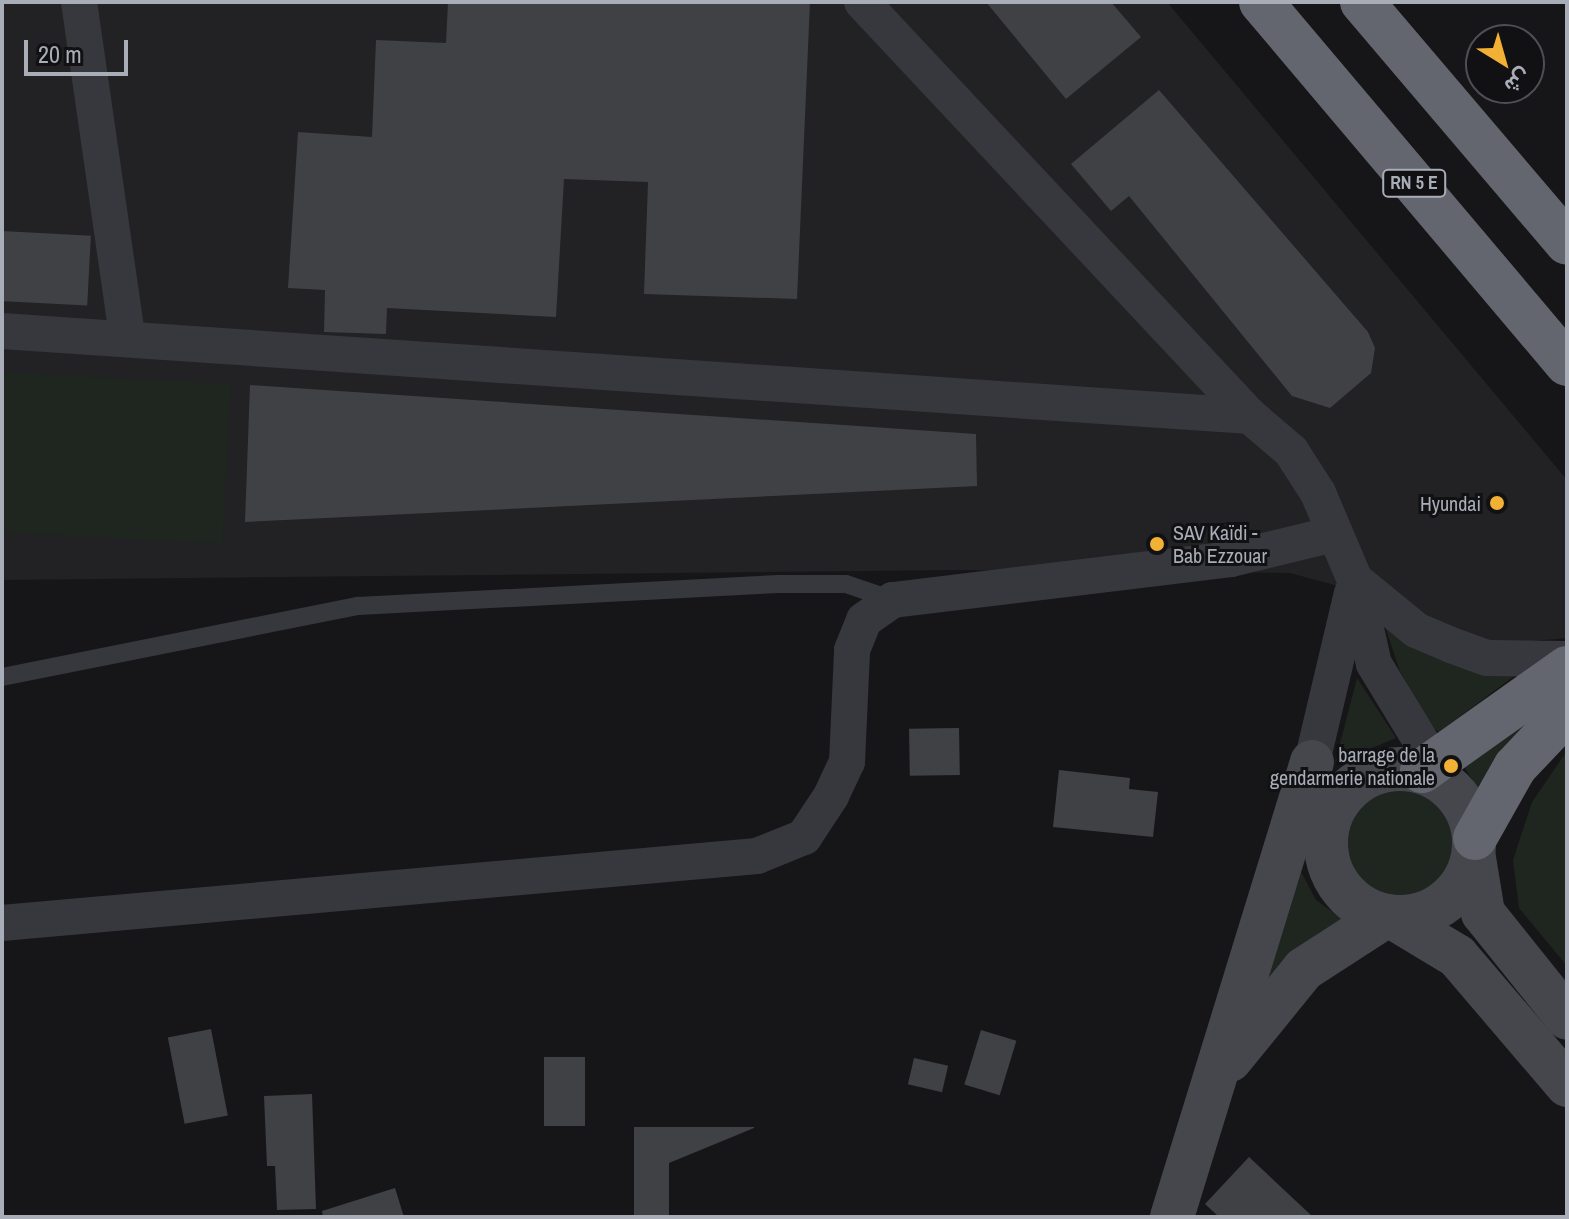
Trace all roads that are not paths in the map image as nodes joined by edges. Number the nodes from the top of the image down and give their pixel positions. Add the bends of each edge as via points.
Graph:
1 (79, 2) edge
2 (862, 2) edge
3 (1261, 2) edge
4 (1362, 2) edge
5 (1398, 2) edge
6 (1514, 179) junction
7 (1567, 243) edge
8 (2, 331) edge
9 (127, 337) junction
10 (1567, 364) edge
11 (1250, 416) junction
12 (1334, 534) junction
13 (1355, 580) junction
14 (893, 600) junction
15 (1567, 659) edge
16 (1567, 668) edge
17 (2, 677) edge
18 (1567, 712) edge
19 (1312, 762) junction
20 (1434, 773) junction
21 (1323, 841) junction
22 (1474, 848) junction
23 (1270, 892) junction
24 (1389, 917) junction
25 (2, 923) edge
26 (1567, 1018) edge
27 (1567, 1085) edge
28 (1208, 1091) junction
29 (1172, 1217) edge

1 - 9 street
2 - 11 street
3 - 10 highway, RN 5 E
4 - 6 highway
5 - 6 highway
6 - 7 highway
8 - 9 street
9 - 11 street
11 - 12 street via 1291,451
12 - 13 street
12 - 14 street via 1231,559
13 - 15 street via 1416,630 1451,645 1487,658
13 - 19 street
13 - 20 street via 1374,664
14 - 17 lane via 846,584 778,584 358,606
14 - 25 street via 864,620 852,650 847,762 831,796 804,837 757,856
16 - 20 highway
18 - 22 highway via 1515,767
19 - 21 street
19 - 23 main road
20 - 21 main road via 1382,770 1348,790
20 - 22 main road via 1471,817
21 - 23 main road
21 - 24 main road via 1348,896
22 - 24 main road via 1460,887 1435,909
22 - 26 main road via 1483,913
23 - 28 main road
24 - 27 main road via 1457,956
24 - 28 main road via 1304,969
28 - 29 main road

